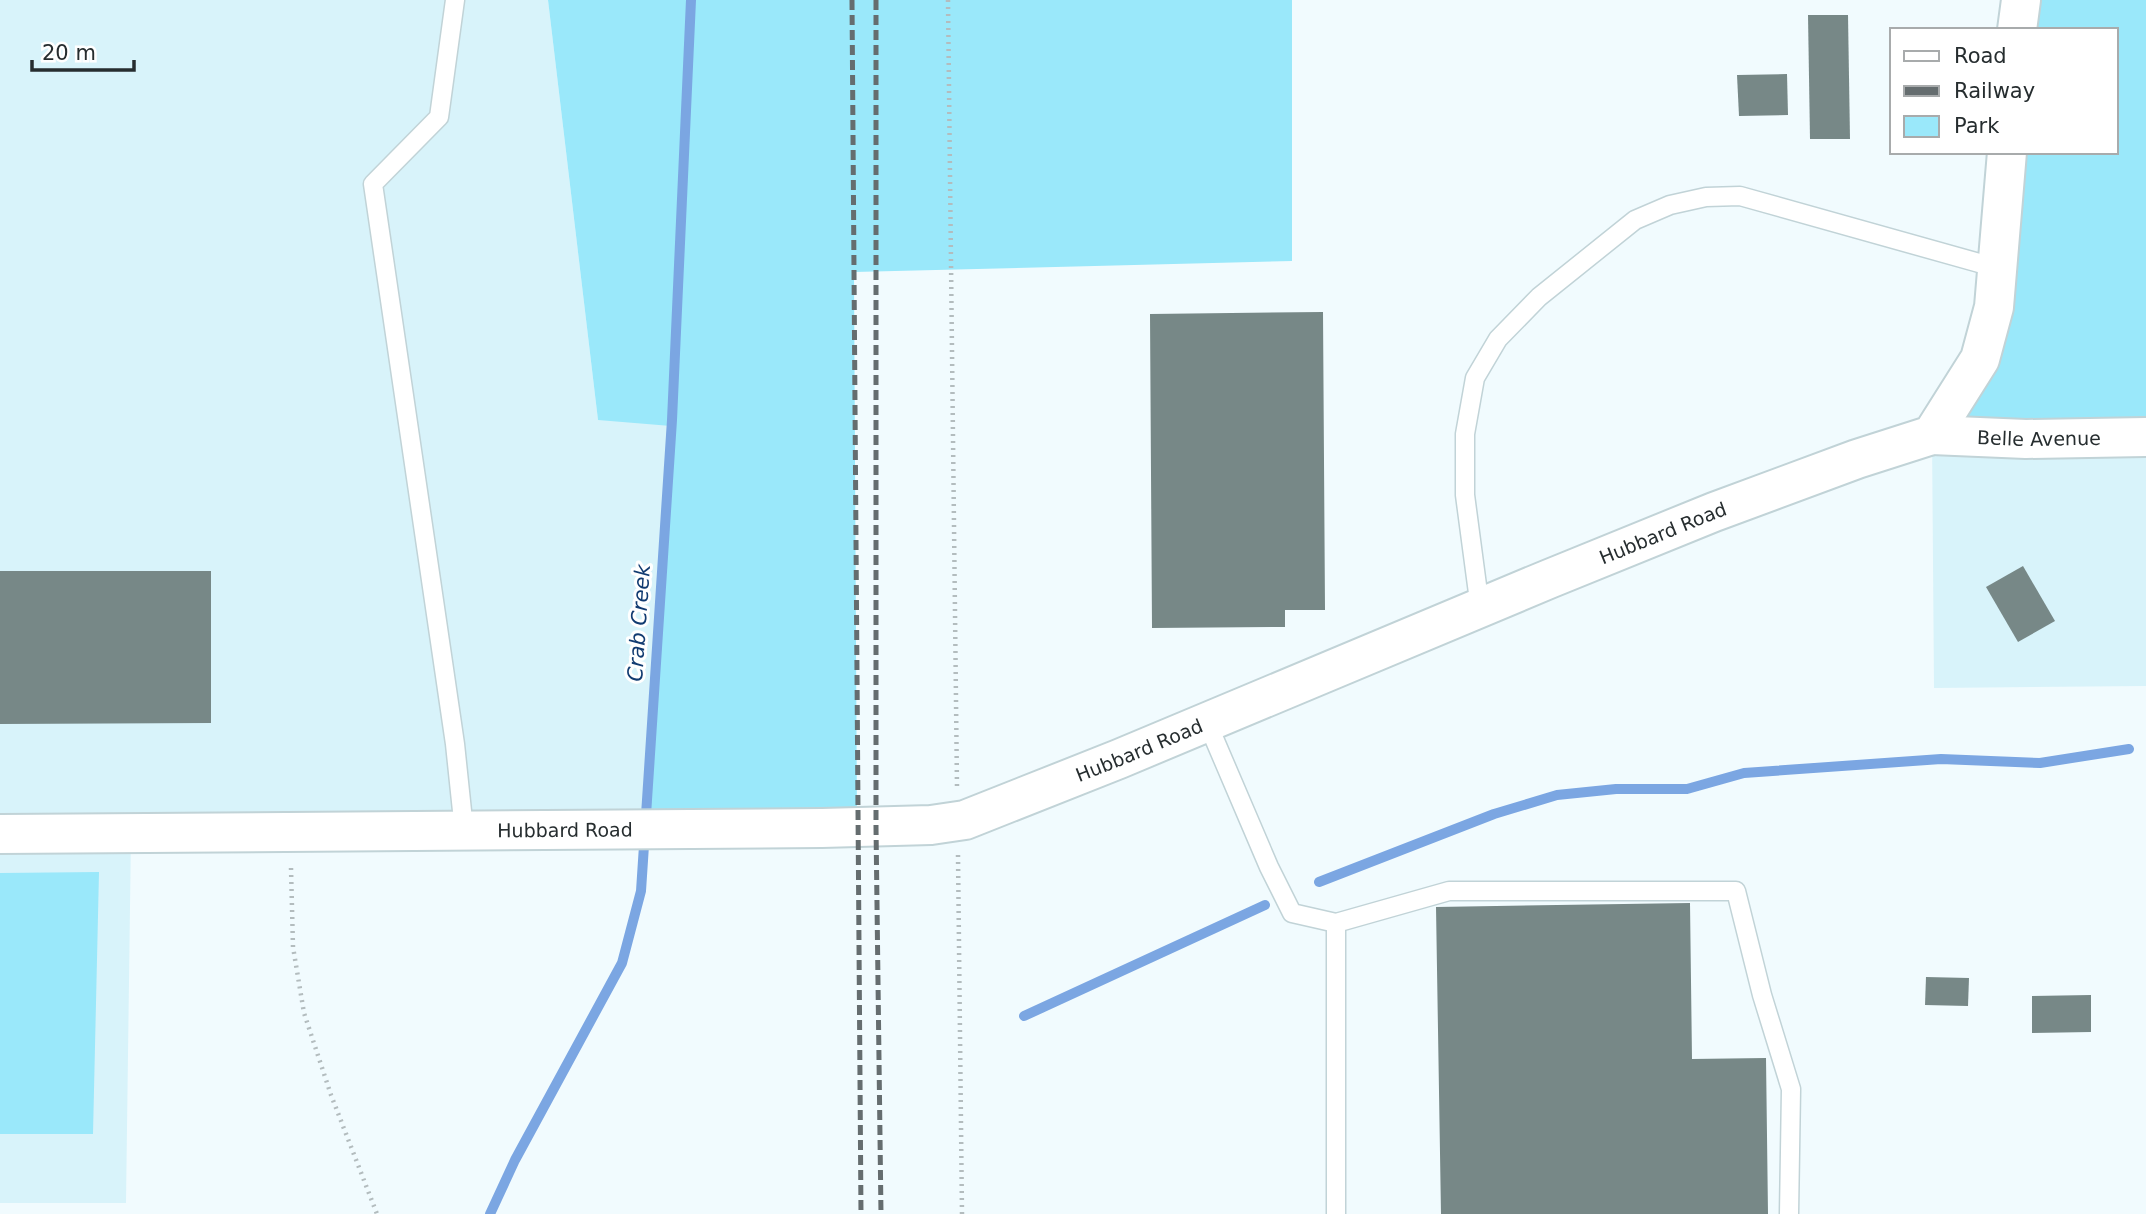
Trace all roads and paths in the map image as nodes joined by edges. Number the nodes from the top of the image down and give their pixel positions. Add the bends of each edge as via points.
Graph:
1 (455, 0) edge
2 (948, 0) edge
3 (2021, 0) edge
4 (2017, 28) edge
5 (2007, 154) edge
6 (1997, 268) junction
7 (1932, 435) junction
8 (2146, 437) edge
9 (1480, 608) junction
10 (1207, 722) junction
11 (957, 821) junction
12 (464, 830) junction
13 (290, 832) junction
14 (0, 834) edge
15 (1336, 923) junction
16 (377, 1214) edge
17 (962, 1214) edge
18 (1336, 1214) edge
19 (1789, 1214) edge

1 - 12 lane via 439,117 373,184
2 - 11 path
3 - 4 street
5 - 6 street
6 - 7 street via 1994,307 1980,359
6 - 9 lane via 1740,196 1670,205 1635,220 1539,297 1498,339 1475,378 1465,434 1465,495
7 - 8 street, Belle Avenue
7 - 9 street, Hubbard Road via 1714,512
9 - 10 street, Hubbard Road
10 - 11 street, Hubbard Road
10 - 15 lane via 1292,913
11 - 12 street, Hubbard Road via 931,825
11 - 17 path
12 - 13 street, Hubbard Road
13 - 14 street, Hubbard Road
13 - 16 path via 293,947 304,1013
15 - 18 lane
15 - 19 lane via 1449,891 1736,891 1791,1089

